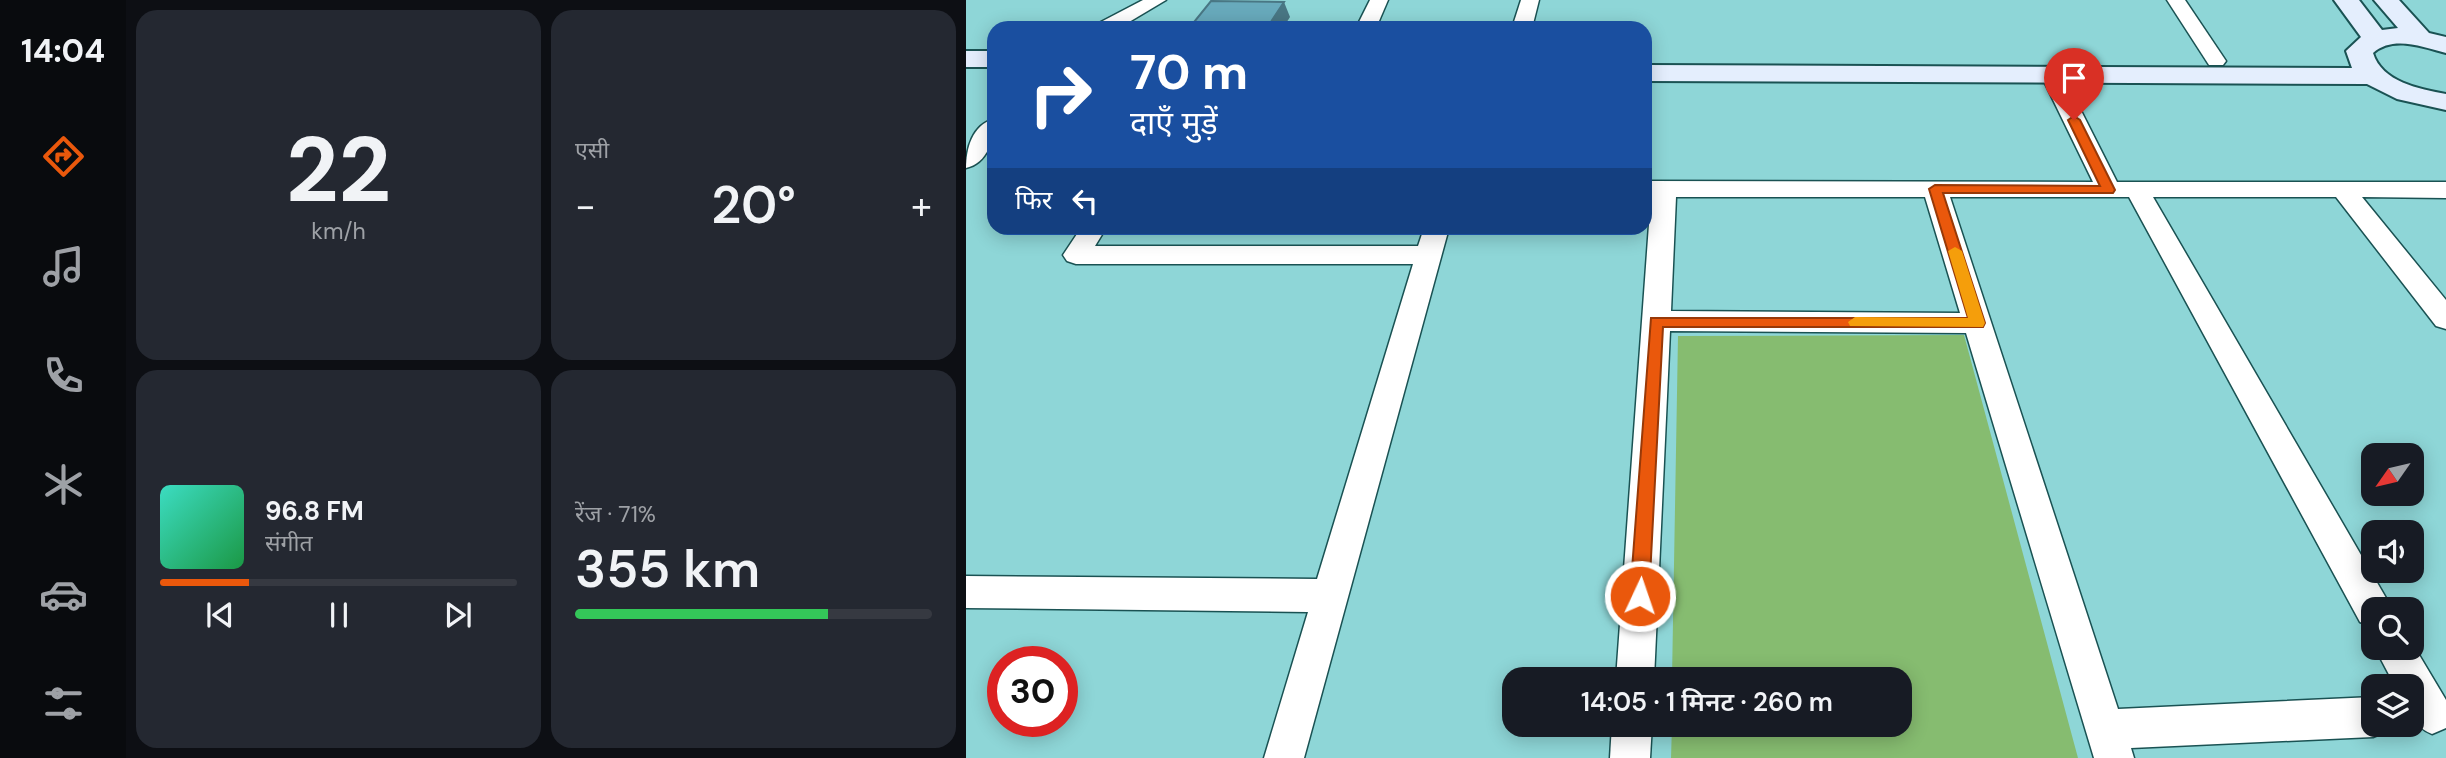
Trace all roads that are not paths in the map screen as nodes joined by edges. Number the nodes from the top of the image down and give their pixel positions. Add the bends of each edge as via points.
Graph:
1 (1157, 0) edge
2 (1379, 0) edge
3 (1530, 0) edge
4 (2176, 0) edge
5 (2346, 0) edge
6 (2386, 0) edge
7 (1117, 21) edge
8 (1369, 21) edge
9 (1524, 21) edge
10 (2433, 42) edge
11 (2370, 58) junction
12 (966, 59) edge
13 (987, 59) edge
14 (1652, 60) edge
15 (2216, 61) junction
16 (1652, 73) edge
17 (2051, 73) junction
18 (966, 75) edge
19 (987, 75) edge
20 (2446, 102) edge
21 (987, 135) edge
22 (966, 161) edge
23 (1655, 189) edge
24 (1935, 189) junction
25 (2123, 190) junction
26 (2343, 190) junction
27 (2446, 190) edge
28 (1089, 235) edge
29 (1432, 241) edge
30 (2446, 318) edge
31 (1656, 321) junction
32 (1978, 323) junction
33 (966, 592) edge
34 (1330, 596) junction
35 (2365, 597) edge
36 (2401, 660) edge
37 (1636, 667) edge
38 (2430, 714) edge
39 (2361, 718) edge
40 (1631, 737) edge
41 (2109, 744) edge
42 (1284, 758) edge
43 (1630, 758) edge

1 - 7 street
2 - 8 street
3 - 9 street
4 - 15 street
5 - 11 street
6 - 10 street
10 - 11 street via 2388,37
11 - 15 street
11 - 17 street
11 - 20 street via 2408,93
12 - 13 street
14 - 15 street
16 - 17 street
17 - 25 street
18 - 19 street
21 - 22 street
23 - 24 street
23 - 31 street
24 - 25 street
24 - 32 street
25 - 26 street
25 - 35 street
26 - 27 street
26 - 30 street
28 - 29 street via 1076,255
29 - 34 street
31 - 32 street
31 - 37 street
32 - 41 street
33 - 34 street
34 - 42 street
36 - 38 street
39 - 41 street
40 - 43 street

